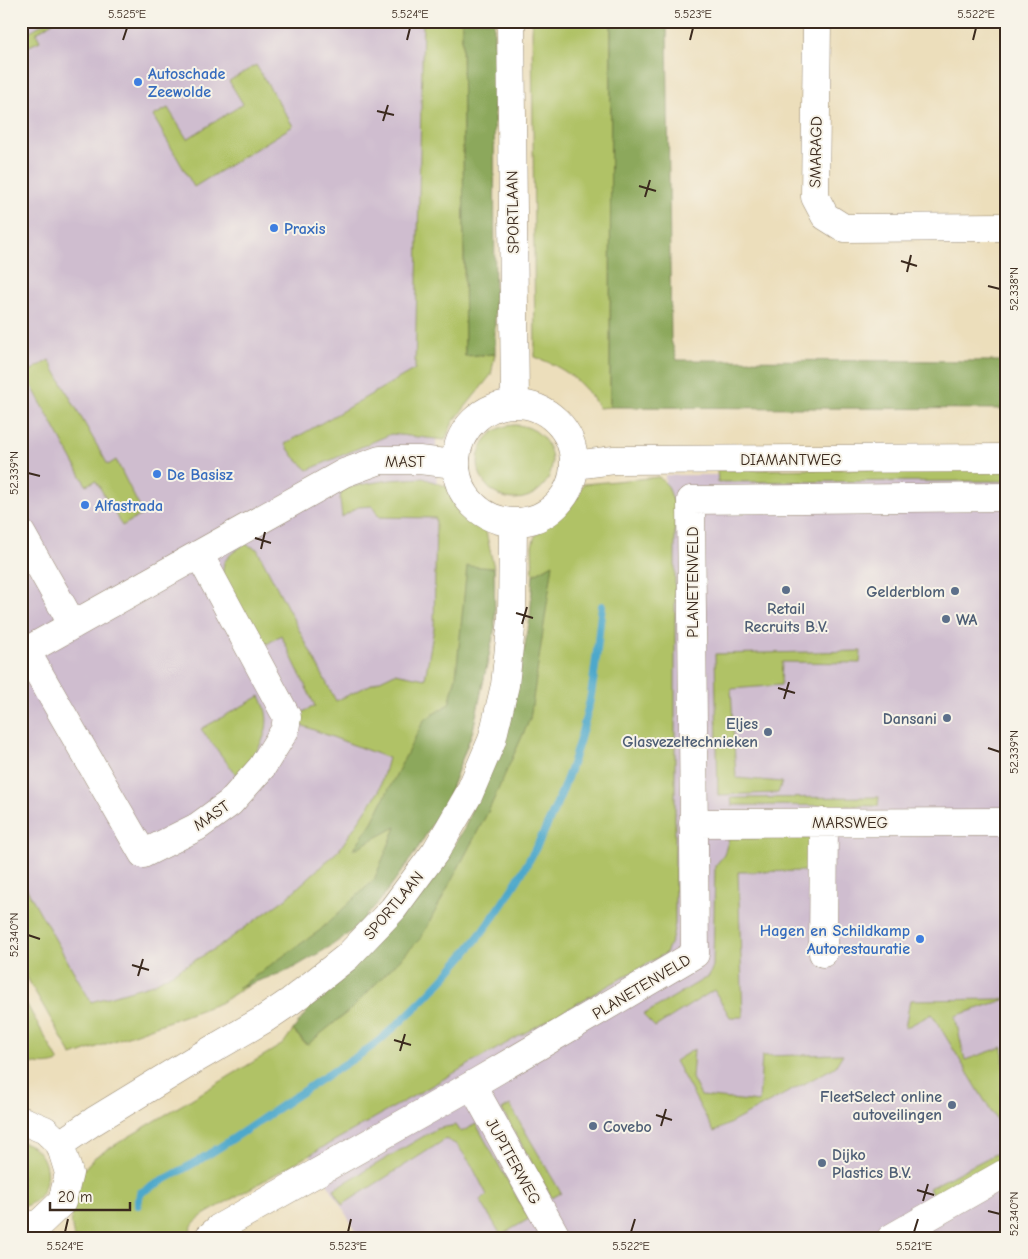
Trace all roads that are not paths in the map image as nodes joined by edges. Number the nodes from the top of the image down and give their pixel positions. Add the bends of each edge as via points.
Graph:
1 (510, 21) edge
2 (817, 21) edge
3 (1007, 227) edge
4 (515, 403) junction
5 (1007, 458) edge
6 (691, 459) junction
7 (455, 464) junction
8 (575, 465) junction
9 (1007, 497) edge
10 (692, 500) junction
11 (513, 523) junction
12 (21, 533) edge
13 (199, 554) junction
14 (74, 625) junction
15 (24, 653) edge
16 (824, 822) junction
17 (1007, 822) edge
18 (693, 823) junction
19 (823, 953) dead end
20 (472, 1085) junction
21 (21, 1121) edge
22 (60, 1144) junction
23 (1007, 1172) edge
24 (37, 1230) edge
25 (214, 1233) edge
26 (557, 1238) edge
27 (891, 1238) edge

1 - 4 street, SPORTLAAN
2 - 3 street, SMARAGD via 815,197 825,216 844,228
4 - 7 street via 484,410 462,433
4 - 8 street via 539,407 558,421 571,441
5 - 6 street, DIAMANTWEG
6 - 8 street, DIAMANTWEG via 614,460
6 - 10 street, PLANETENVELD
7 - 11 street via 463,493 484,514
7 - 13 street, MAST via 380,460 344,473
8 - 11 street via 570,488 556,507 536,519
9 - 10 street
10 - 18 street, PLANETENVELD
11 - 22 street, SPORTLAAN via 512,619 505,685 492,740 469,794 436,851 393,909 347,957 292,1001
12 - 14 street
13 - 14 street, MAST
13 - 15 street, MAST via 287,717 284,730 262,767 230,803 197,827 143,854
14 - 15 street, MAST
16 - 17 street, MARSWEG
16 - 18 street, MARSWEG
16 - 19 street
18 - 20 street, PLANETENVELD via 695,954
20 - 25 street, PLANETENVELD
20 - 26 street, JUPITERWEG
21 - 22 street via 45,1130
22 - 24 street via 69,1173 62,1202
23 - 27 street

